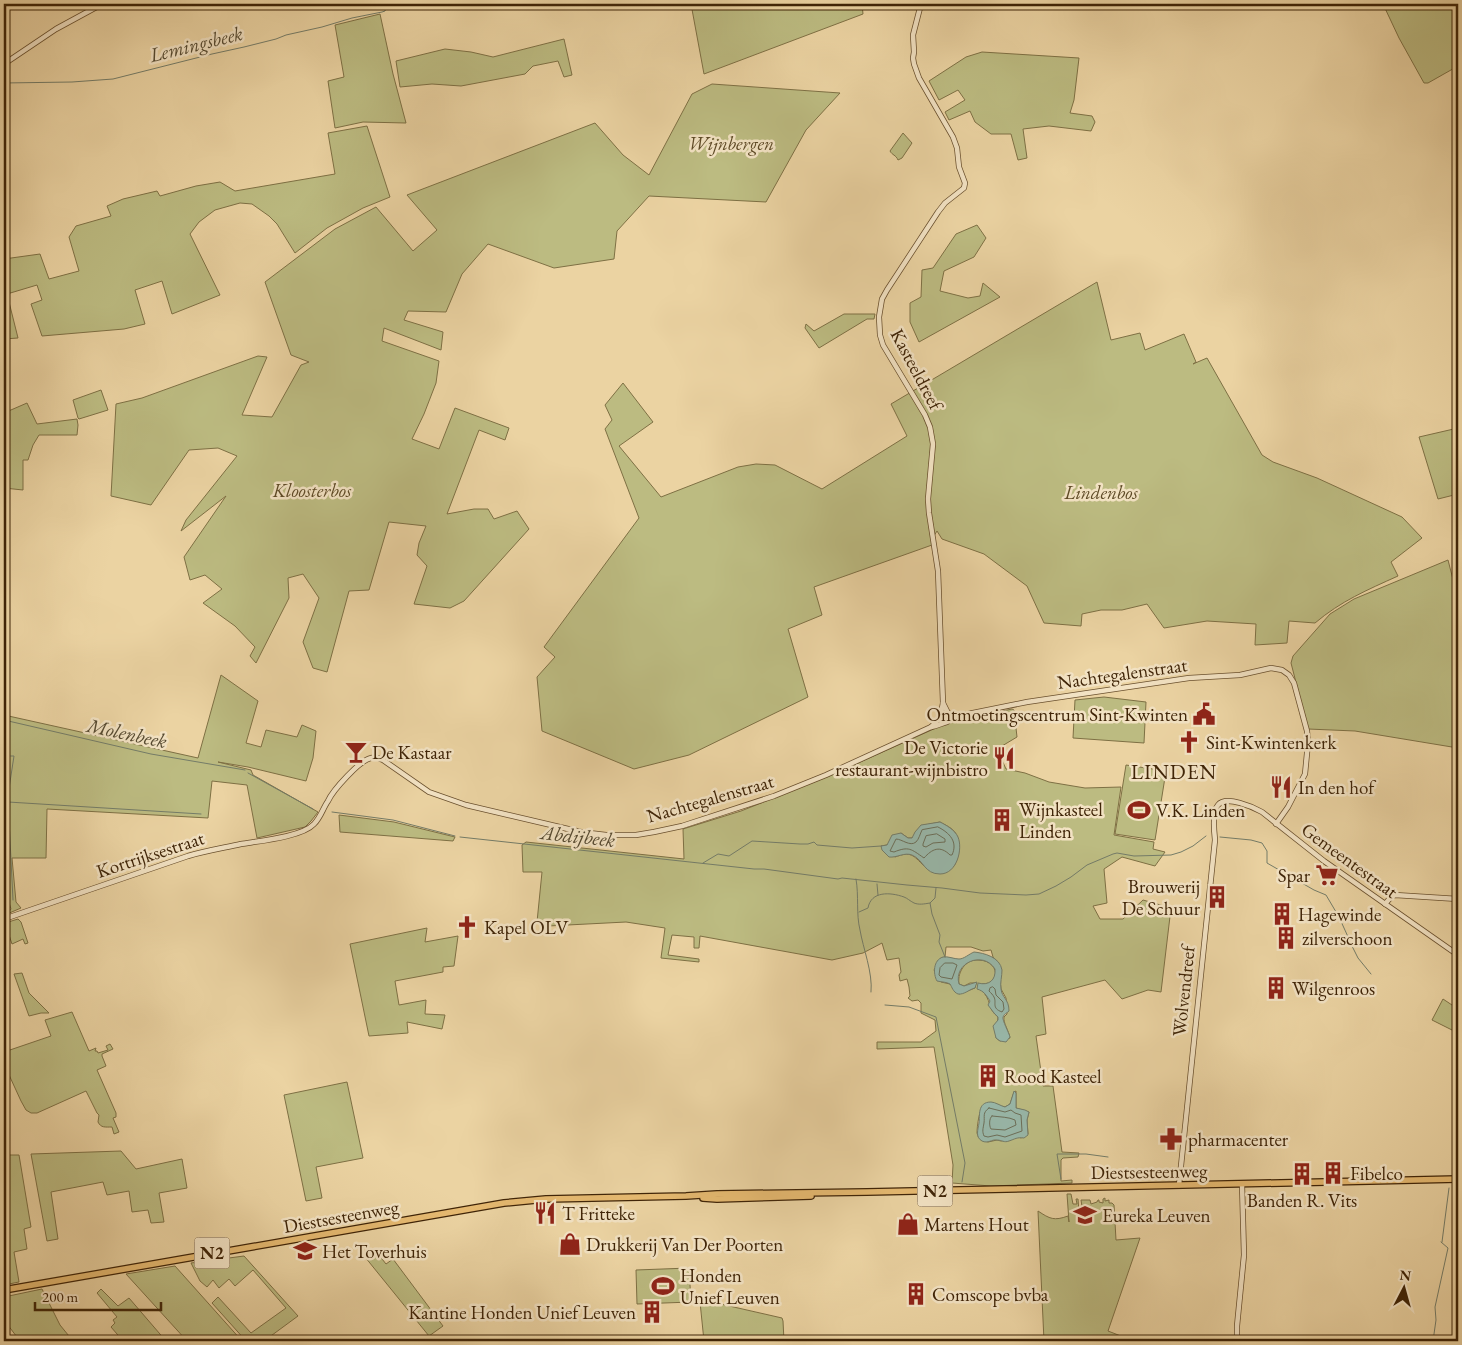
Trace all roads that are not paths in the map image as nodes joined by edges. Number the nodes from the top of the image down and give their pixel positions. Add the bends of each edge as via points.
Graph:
1 (102, 4) edge
2 (921, 4) edge
3 (4, 64) edge
4 (943, 703) junction
5 (949, 716) junction
6 (942, 718) junction
7 (1220, 802) joint
8 (1276, 824) junction
9 (308, 829) joint
10 (1458, 899) edge
11 (1384, 904) junction
12 (4, 919) edge
13 (1458, 955) edge
14 (1458, 1179) edge
15 (1242, 1184) junction
16 (1178, 1185) junction
17 (4, 1290) edge
18 (1237, 1341) edge

1 - 3 street via 56,28
2 - 4 street, Kasteeldreef via 913,35 919,78 954,137 964,188 938,212 887,290 880,307 879,325 883,345 925,415 932,437 928,499 938,571
4 - 5 street, Kasteeldreef
4 - 6 street, Kasteeldreef
5 - 6 street, Nachtegalenstraat
5 - 6 street, Nachtegalenstraat via 947,722
5 - 8 street, Nachtegalenstraat via 956,720 1027,702 1189,678 1240,675 1270,668 1282,670 1294,683 1308,743 1305,774
6 - 9 street, Nachtegalenstraat via 941,724 803,785 674,828 636,834 581,832 466,805 429,792 379,758 369,758 342,782 320,817
7 - 8 street, Gemeentestraat via 1252,807
7 - 16 street, Wolvendreef via 1216,809
8 - 11 street, Gemeentestraat
9 - 12 street, Kortrijksestraat via 208,850
10 - 11 street via 1395,895
11 - 13 street, Gemeentestraat
14 - 15 main road, Diestsesteenweg / N2
15 - 16 main road, Diestsesteenweg / N2
15 - 18 street via 1244,1255
16 - 17 main road, Diestsesteenweg / N2 via 717,1194 512,1202

